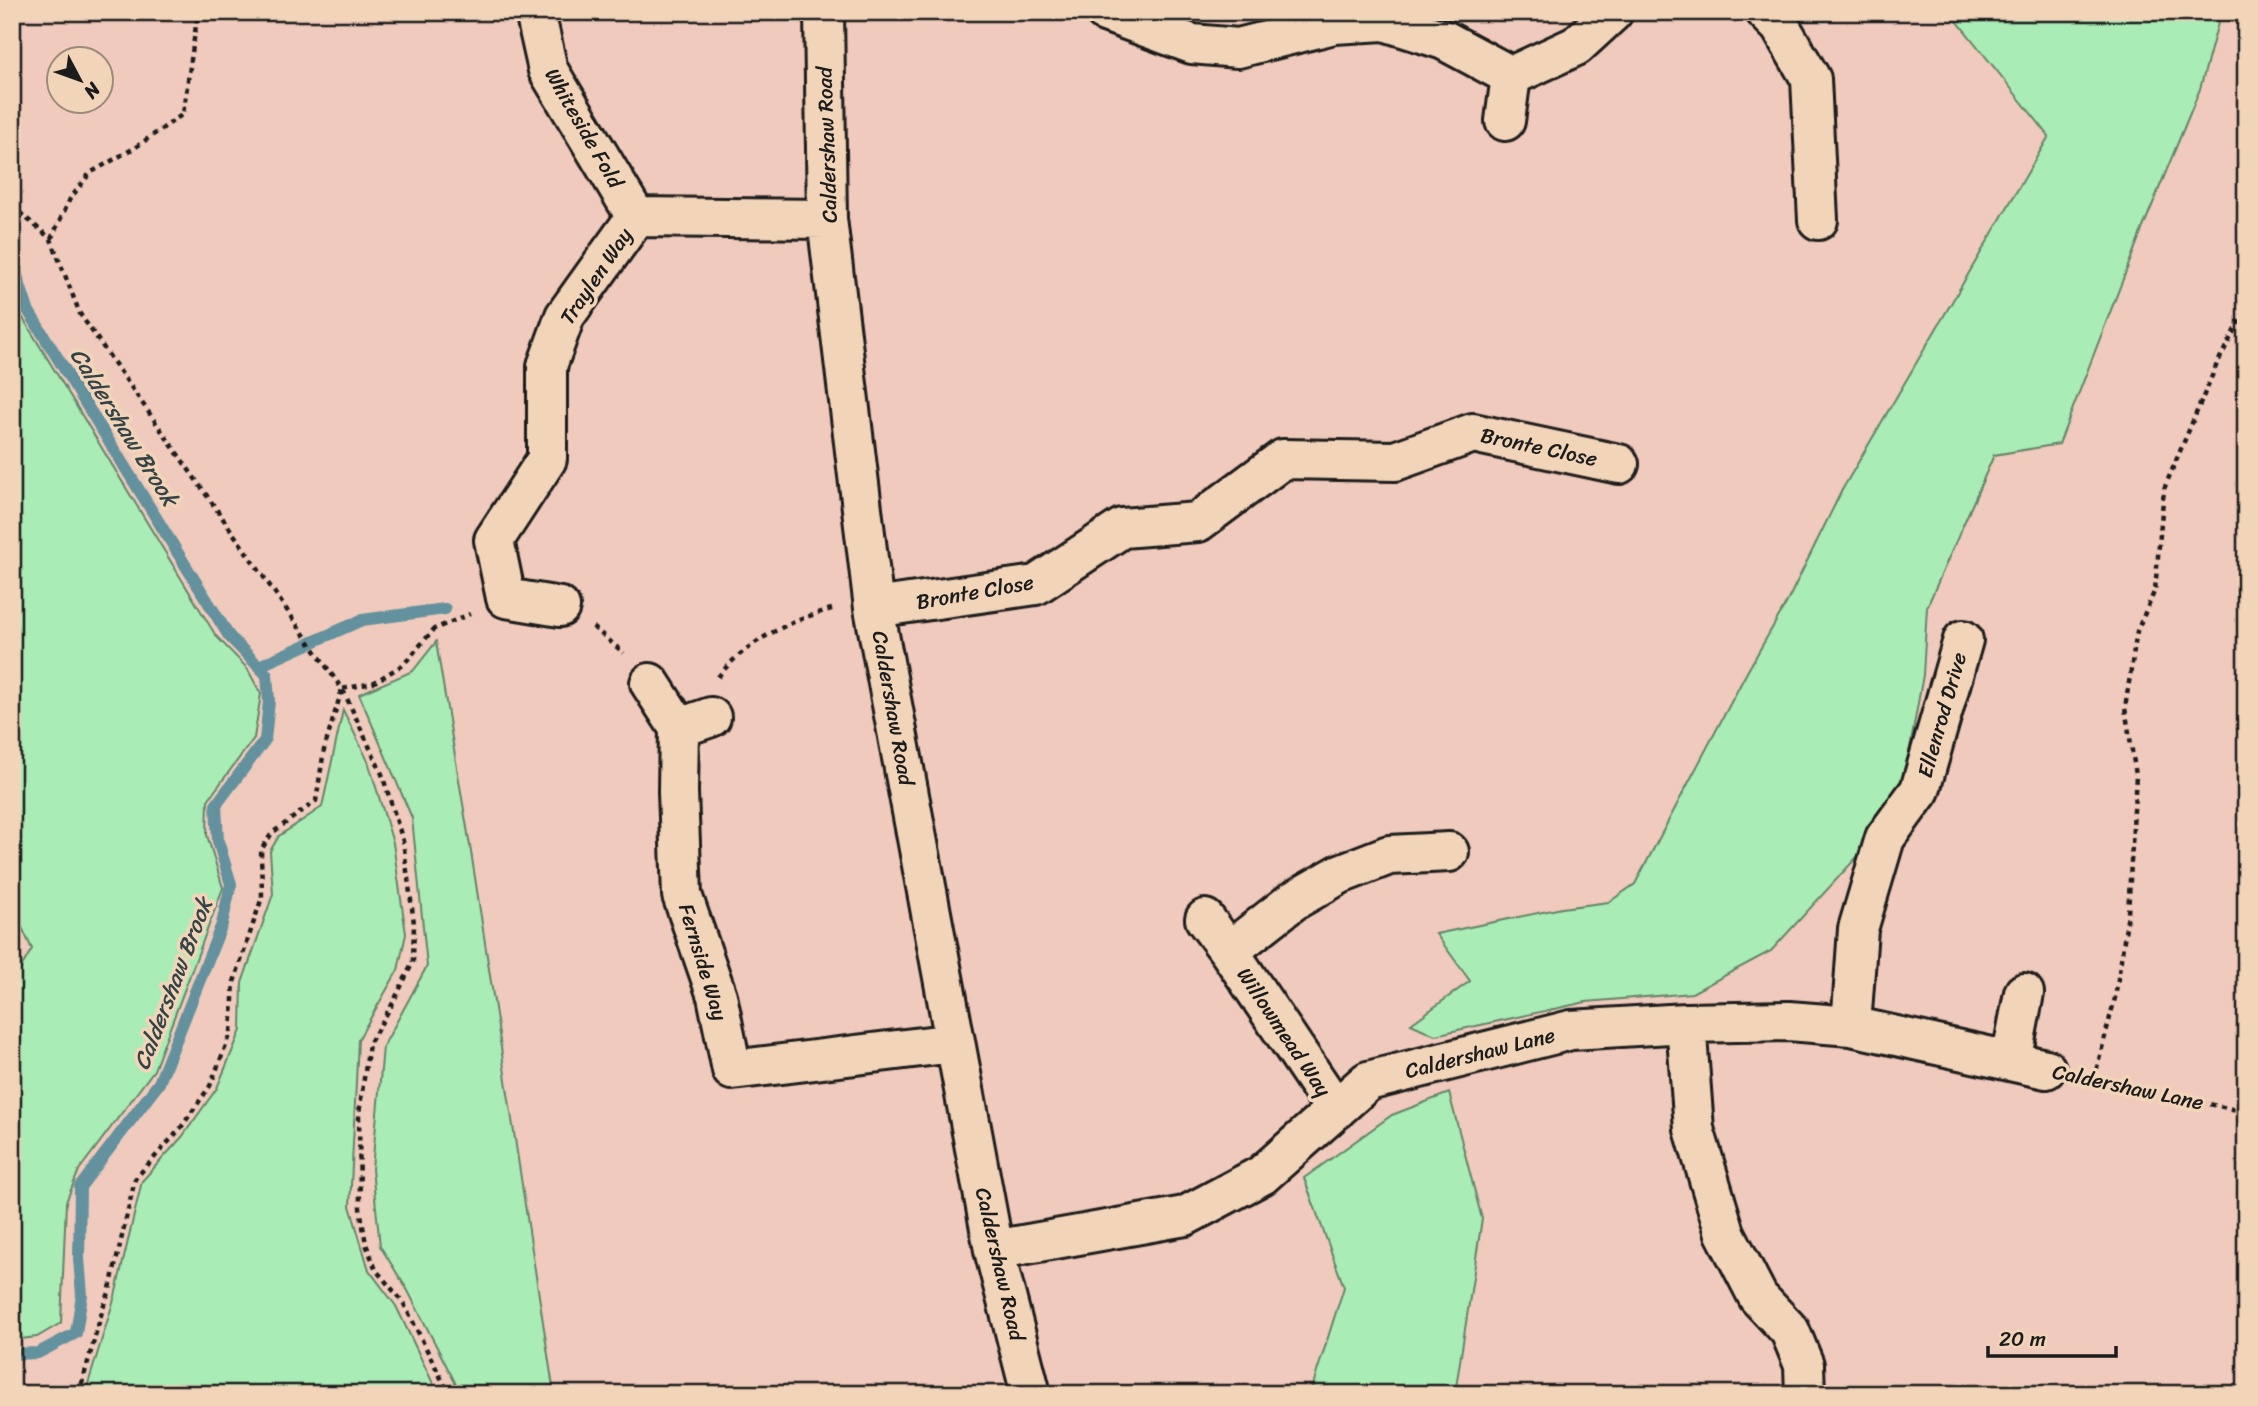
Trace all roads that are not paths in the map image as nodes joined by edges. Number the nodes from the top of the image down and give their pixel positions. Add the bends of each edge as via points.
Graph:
1 (535, 12) edge
2 (824, 12) edge
3 (1105, 12) edge
4 (1613, 12) edge
5 (1766, 12) edge
6 (1511, 76) junction
7 (1505, 121) dead end
8 (636, 217) junction
9 (827, 219) junction
10 (1818, 220) dead end
11 (1619, 464) dead end
12 (874, 603) junction
13 (560, 607) road end
14 (1963, 640) dead end
15 (650, 683) road end
16 (1449, 852) dead end
17 (1205, 919) dead end
18 (1229, 951) junction
19 (2024, 993) dead end
20 (1686, 1023) junction
21 (1851, 1026) junction
22 (954, 1042) junction
23 (1336, 1110) junction
24 (994, 1250) junction
25 (1031, 1394) edge
26 (1805, 1394) edge

1 - 8 street, Whiteside Fold via 548,69
2 - 9 street, Caldershaw Road
3 - 6 street via 1192,44 1238,48 1334,24 1384,21 1444,40
4 - 6 street via 1576,46
5 - 10 street via 1780,26 1811,79
6 - 7 street
8 - 9 street
8 - 13 street, Traylen Way via 565,316 547,366 547,459 494,540 506,598
9 - 12 street, Caldershaw Road
11 - 12 street, Bronte Close via 1473,433 1395,461 1283,459 1198,522 1122,528 1036,585
12 - 22 street, Caldershaw Road
14 - 21 street, Ellenrod Drive via 1920,790 1885,838 1858,929
15 - 22 street, Fernside Way via 695,722 678,792 682,895 717,996 734,1086
16 - 18 street, Willowmead Way via 1389,855 1339,873 1293,901
17 - 18 street
18 - 23 street, Willowmead Way
19 - 21 street, Caldershaw Lane via 2029,1065
20 - 21 street, Caldershaw Lane via 1789,1021
20 - 23 street, Caldershaw Lane via 1571,1030 1367,1082
20 - 26 street via 1695,1129 1725,1233 1758,1297 1790,1331 1804,1365
22 - 24 street, Caldershaw Road
23 - 24 street, Caldershaw Lane via 1262,1175 1185,1216
24 - 25 street, Caldershaw Road

